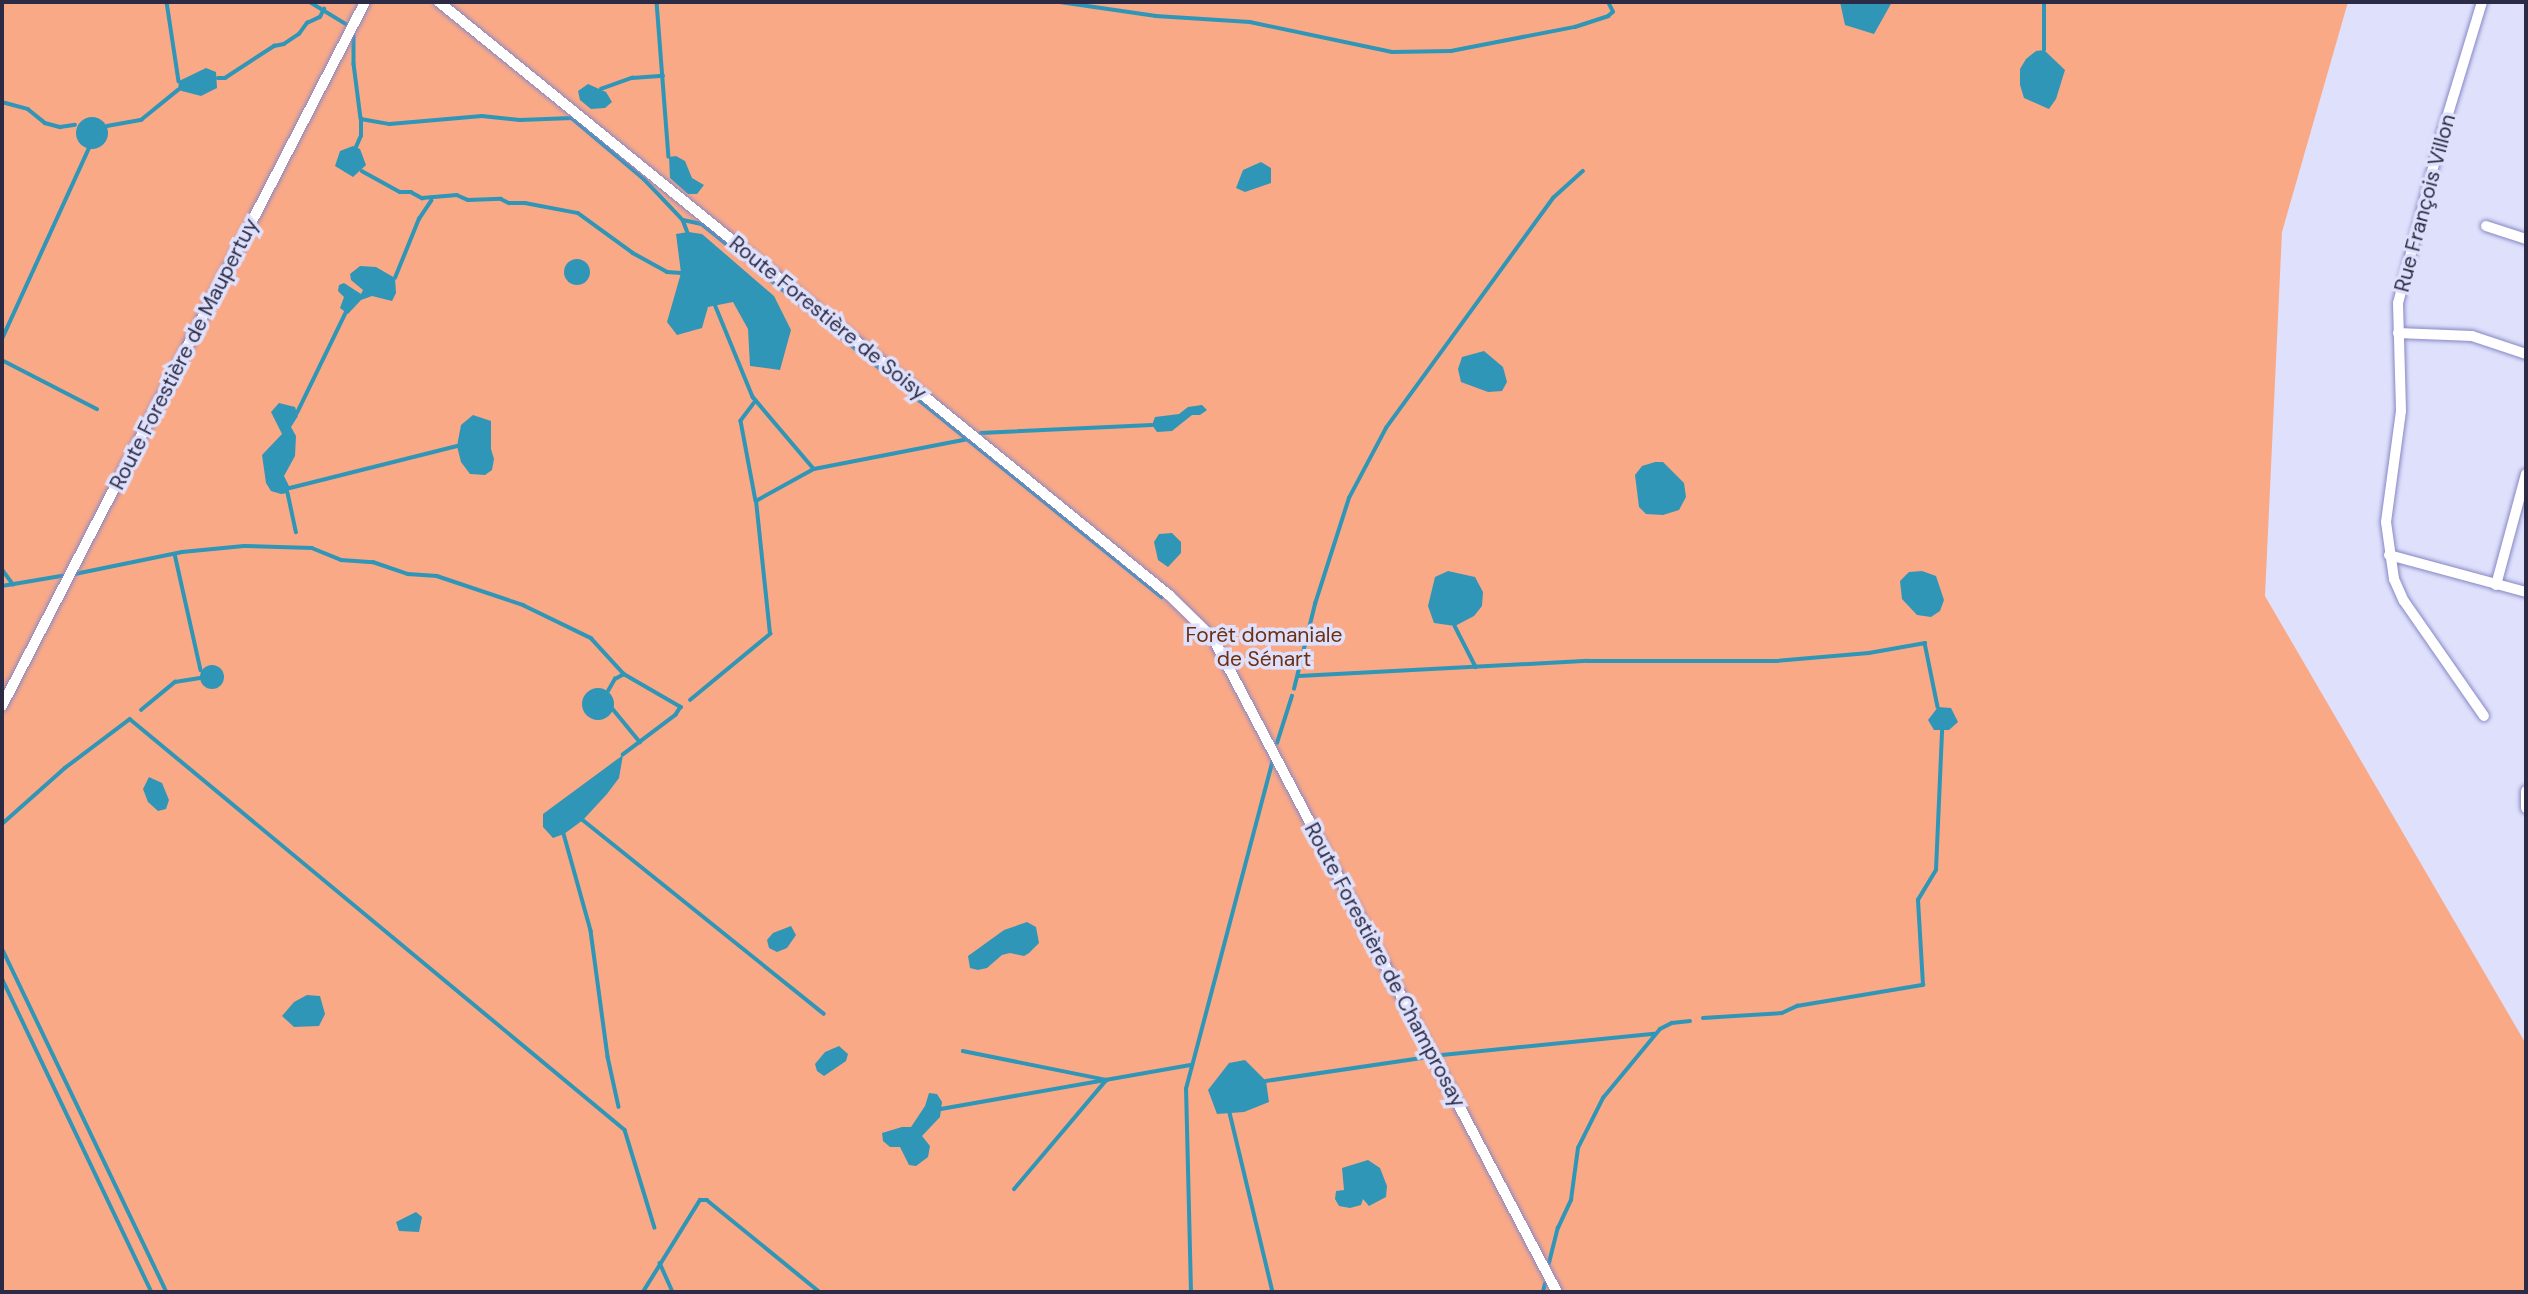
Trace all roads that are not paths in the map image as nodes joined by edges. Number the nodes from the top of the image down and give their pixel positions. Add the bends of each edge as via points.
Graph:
1 (365, 2) edge
2 (439, 2) edge
3 (2483, 2) edge
4 (2486, 226) dead end
5 (2526, 239) edge
6 (2398, 333) junction
7 (2526, 354) edge
8 (2526, 474) edge
9 (2389, 555) junction
10 (2496, 585) junction
11 (2526, 592) edge
12 (1213, 638) joint
13 (2, 706) edge
14 (2484, 716) dead end
15 (2526, 791) edge
16 (2526, 808) edge
17 (1557, 1292) edge

1 - 13 street, Route Forestière de Maupertuy
2 - 12 street, Route Forestière de Soisy via 1169,595
3 - 6 street, Rue François Villon via 2405,268
4 - 5 street
6 - 7 street via 2472,337
6 - 9 street, Rue François Villon via 2401,411 2386,522
8 - 10 street
9 - 10 street
9 - 14 street, Rue François Villon via 2404,601
10 - 11 street
12 - 17 street, Route Forestière de Champrosay
15 - 16 street

